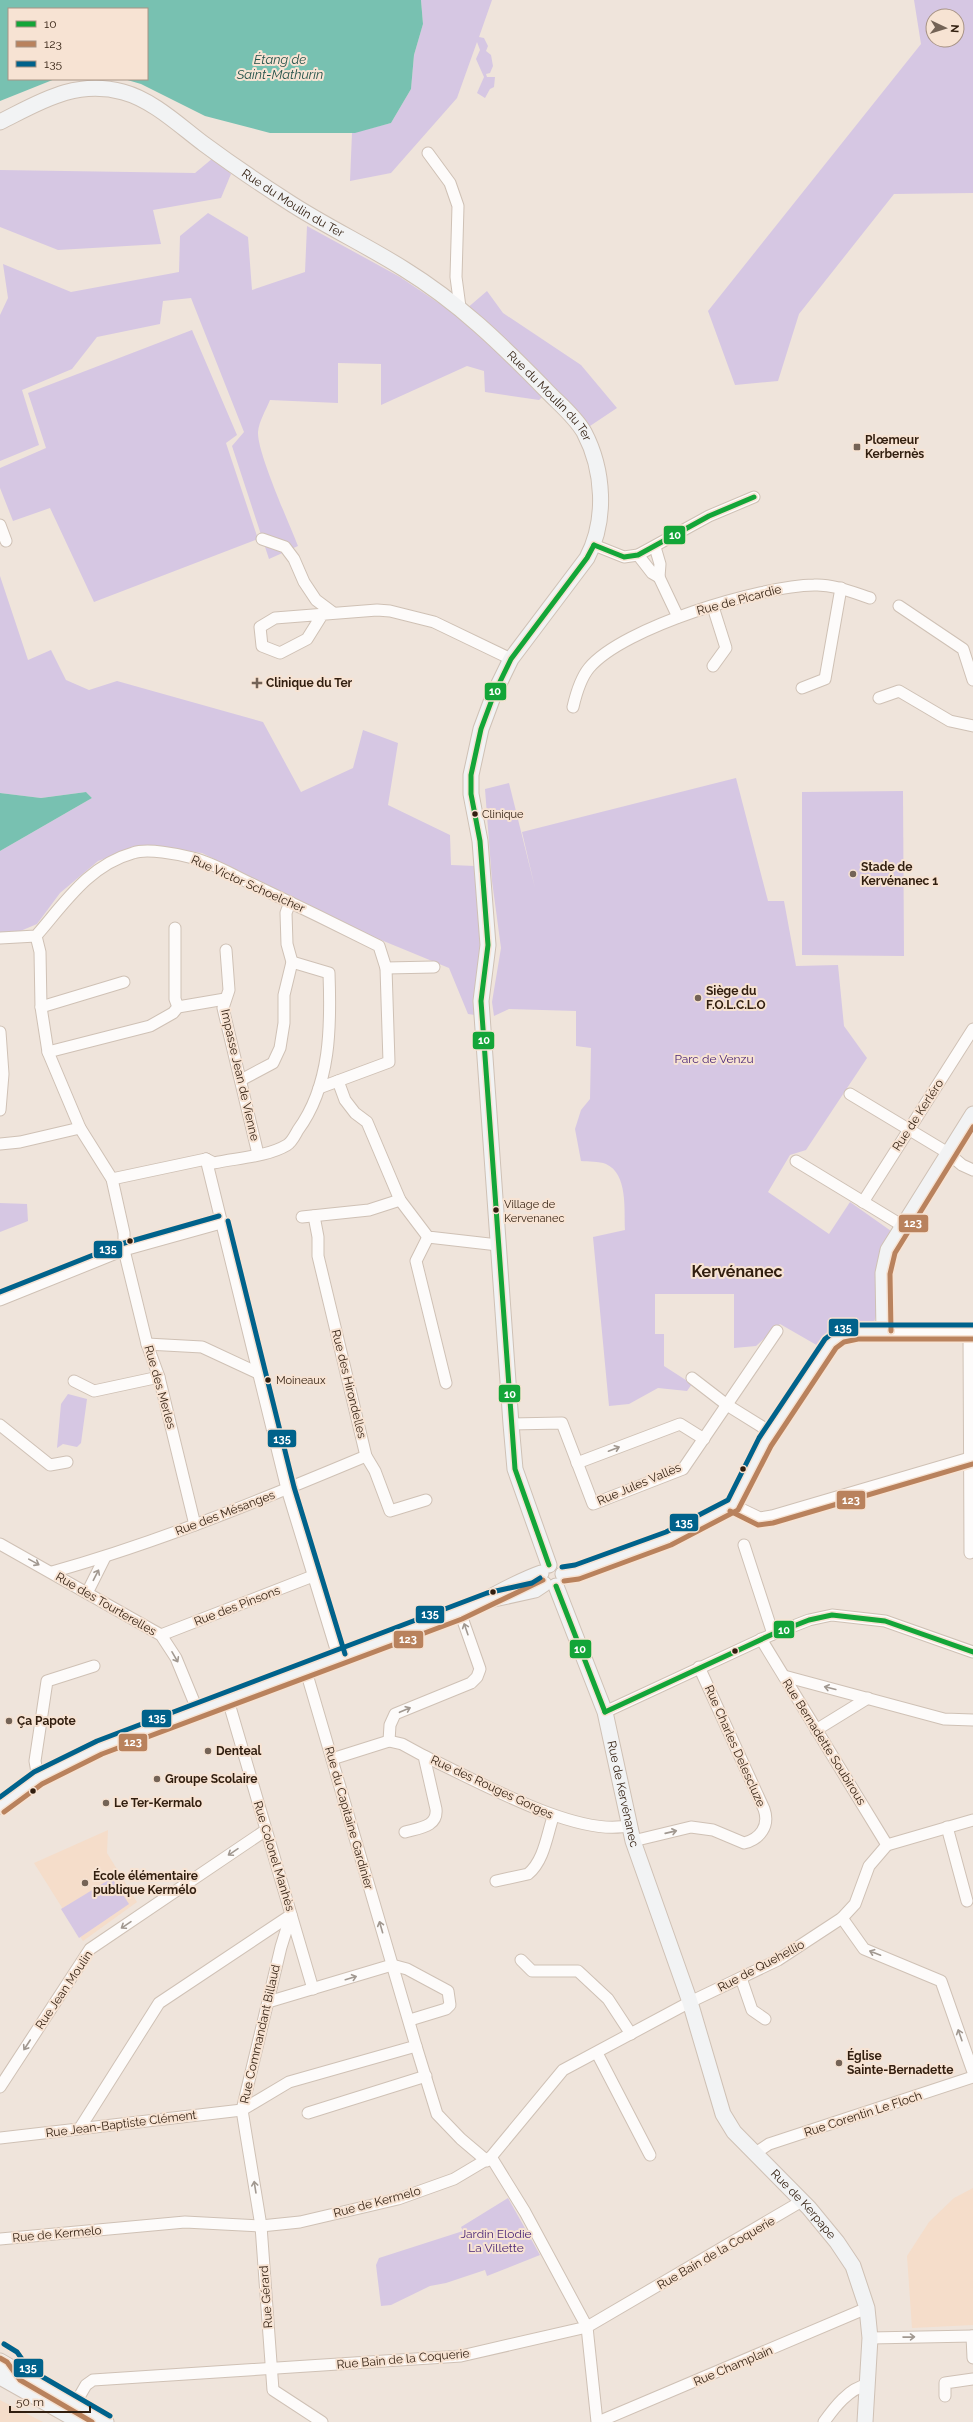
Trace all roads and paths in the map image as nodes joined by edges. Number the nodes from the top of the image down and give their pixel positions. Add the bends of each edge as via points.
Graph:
1 (0, 122) edge
2 (428, 153) dead end
3 (460, 307) junction
4 (754, 497) dead end
5 (0, 525) edge
6 (262, 539) dead end
7 (6, 541) dead end
8 (594, 545) junction
9 (655, 547) junction
10 (638, 556) junction
11 (659, 577) junction
12 (841, 588) junction
13 (870, 598) dead end
14 (899, 606) dead end
15 (713, 607) junction
16 (327, 614) junction
17 (678, 617) junction
18 (511, 659) junction
19 (713, 666) dead end
20 (973, 680) edge
21 (802, 688) dead end
22 (879, 698) dead end
23 (573, 707) dead end
24 (973, 726) edge
25 (290, 902) junction
26 (175, 928) dead end
27 (36, 936) junction
28 (0, 938) edge
29 (226, 950) dead end
30 (292, 962) junction
31 (434, 967) dead end
32 (386, 968) junction
33 (124, 982) dead end
34 (225, 999) junction
35 (481, 1001) joint
36 (41, 1007) junction
37 (178, 1007) junction
38 (973, 1029) edge
39 (0, 1032) edge
40 (48, 1052) junction
41 (240, 1080) junction
42 (338, 1081) junction
43 (319, 1088) junction
44 (850, 1094) dead end
45 (0, 1110) edge
46 (973, 1114) edge
47 (80, 1128) junction
48 (908, 1130) junction
49 (0, 1144) edge
50 (948, 1153) junction
51 (258, 1154) junction
52 (206, 1159) junction
53 (796, 1161) dead end
54 (973, 1170) edge
55 (112, 1179) junction
56 (400, 1200) junction
57 (862, 1202) junction
58 (314, 1216) junction
59 (302, 1217) dead end
60 (222, 1223) junction
61 (902, 1226) junction
62 (428, 1237) junction
63 (498, 1245) junction
64 (124, 1250) junction
65 (0, 1300) edge
66 (777, 1331) dead end
67 (884, 1331) junction
68 (971, 1332) edge
69 (147, 1344) junction
70 (258, 1373) junction
71 (159, 1377) junction
72 (692, 1378) dead end
73 (74, 1381) dead end
74 (446, 1383) dead end
75 (727, 1405) junction
76 (511, 1424) junction
77 (0, 1425) edge
78 (772, 1433) junction
79 (704, 1439) junction
80 (366, 1456) junction
81 (971, 1457) edge
82 (67, 1462) dead end
83 (577, 1463) junction
84 (287, 1489) junction
85 (426, 1500) dead end
86 (733, 1505) junction
87 (195, 1525) junction
88 (0, 1544) edge
89 (744, 1545) dead end
90 (970, 1554) dead end
91 (105, 1557) junction
92 (52, 1572) junction
93 (314, 1576) junction
94 (551, 1577) junction
95 (87, 1593) junction
96 (460, 1612) junction
97 (774, 1634) junction
98 (161, 1635) junction
99 (761, 1640) junction
100 (973, 1652) edge
101 (338, 1656) junction
102 (94, 1666) dead end
103 (699, 1667) junction
104 (306, 1671) junction
105 (784, 1676) junction
106 (868, 1698) junction
107 (228, 1700) junction
108 (197, 1709) junction
109 (605, 1712) junction
110 (973, 1720) edge
111 (816, 1730) junction
112 (389, 1741) junction
113 (424, 1756) junction
114 (332, 1759) junction
115 (38, 1778) junction
116 (0, 1806) edge
117 (553, 1817) junction
118 (973, 1820) edge
119 (630, 1825) junction
120 (947, 1827) junction
121 (266, 1830) junction
122 (405, 1832) dead end
123 (633, 1841) junction
124 (887, 1846) junction
125 (496, 1880) dead end
126 (967, 1901) dead end
127 (291, 1915) junction
128 (842, 1918) junction
129 (521, 1960) dead end
130 (392, 1965) junction
131 (741, 1978) junction
132 (313, 1989) junction
133 (268, 2002) junction
134 (690, 2002) junction
135 (765, 2019) dead end
136 (410, 2020) junction
137 (631, 2034) junction
138 (416, 2046) junction
139 (597, 2053) junction
140 (973, 2072) edge
141 (426, 2076) junction
142 (973, 2077) edge
143 (0, 2087) edge
144 (242, 2110) junction
145 (308, 2113) dead end
146 (80, 2128) junction
147 (0, 2138) edge
148 (754, 2154) junction
149 (650, 2155) dead end
150 (489, 2159) junction
151 (802, 2202) junction
152 (261, 2226) junction
153 (0, 2239) edge
154 (867, 2308) junction
155 (587, 2327) junction
156 (972, 2336) edge
157 (870, 2338) junction
158 (973, 2358) edge
159 (0, 2361) edge
160 (272, 2369) junction
161 (0, 2377) edge
162 (973, 2378) edge
163 (867, 2385) junction
164 (945, 2396) dead end
165 (75, 2404) junction
166 (80, 2422) edge
167 (106, 2422) edge
168 (322, 2422) edge
169 (598, 2422) edge
170 (824, 2422) edge
171 (865, 2422) edge

1 - 3 street, Rue du Moulin du Ter via 56,94 91,88 123,92 154,107 230,163 302,211 403,269
2 - 3 street via 450,183 458,206 456,277
3 - 8 street, Rue du Moulin du Ter via 502,345 577,422 585,434 595,460 599,482 599,528
4 - 9 street via 709,516
5 - 7 street
6 - 16 street via 285,547 294,559 304,582
8 - 10 street via 624,557
8 - 18 street, Rue du Moulin du Ter
9 - 10 street
9 - 11 street via 660,564
10 - 11 street via 652,574
11 - 17 street
12 - 13 street, Rue de Picardie
12 - 15 street, Rue de Picardie via 815,584 780,588
12 - 21 street via 825,679
14 - 20 street via 964,649
15 - 17 street, Rue de Picardie
15 - 19 street via 726,648
16 - 16 street via 275,618 260,627 262,646 280,653 307,639
16 - 18 street via 377,610 401,613 434,622
17 - 23 street, Rue de Picardie via 636,635 605,653 589,668 579,686
18 - 35 street, Rue du Moulin du Ter via 481,728 471,775 471,794 480,841 488,945
22 - 24 street via 899,691 950,721
25 - 27 street, Rue Victor Schoelcher via 194,858 161,852 134,852 104,865 86,879
25 - 30 street via 286,913 287,944
25 - 32 street, Rue Victor Schoelcher via 379,946
26 - 37 street via 175,999
27 - 28 street
27 - 36 street, Rue des Merles via 40,952
29 - 34 street, Impasse Jean de Vienne via 229,990
30 - 41 street via 284,994 284,1023 280,1048 273,1063
30 - 43 street via 329,973 331,1025
31 - 32 street
32 - 42 street, Rue Victor Schoelcher via 389,1062
33 - 36 street
34 - 37 street
34 - 41 street, Impasse Jean de Vienne via 223,1008
35 - 63 street, Rue de Kervénanec
36 - 40 street, Rue des Merles
37 - 40 street via 150,1026
38 - 48 street, Rue de Kerléro
39 - 45 street via 3,1074
40 - 47 street, Rue des Merles
41 - 51 street, Impasse Jean de Vienne
42 - 43 street, Rue Victor Schoelcher
42 - 56 street via 345,1100 355,1113 367,1122
43 - 51 street via 304,1122 288,1144
44 - 48 street
46 - 50 street
47 - 49 street
47 - 55 street, Rue des Merles
48 - 50 street
48 - 57 street, Rue de Kerléro
50 - 54 street via 962,1165
50 - 61 street
51 - 52 street via 214,1163
52 - 55 street
52 - 60 street
53 - 57 street
55 - 64 street, Rue des Merles via 124,1233
56 - 58 street via 369,1210
56 - 62 street
57 - 61 street
58 - 59 street
58 - 80 street, Rue des Hirondelles via 318,1256
60 - 64 street
60 - 70 street
61 - 67 street via 884,1262
62 - 63 street
62 - 74 street via 416,1261
63 - 76 street, Rue de Kervénanec
64 - 65 street
64 - 69 street, Rue des Merles
66 - 75 street, Rue Jules Vallès
67 - 68 street
67 - 78 street via 841,1335 831,1343
68 - 81 street
69 - 70 street via 202,1347
69 - 71 street, Rue des Merles
70 - 84 street
71 - 73 street via 94,1391
71 - 87 street, Rue des Merles
72 - 75 street
75 - 78 street
75 - 79 street, Rue Jules Vallès
76 - 83 street, Rue Jules Vallès via 562,1423
76 - 94 street, Rue de Kervénanec via 516,1469
77 - 82 street via 50,1465
78 - 86 street via 740,1486
83 -> 79 street via 680,1424
79 - 83 street, Rue Jules Vallès via 683,1469 593,1504
80 - 84 street, Rue des Mésanges
80 - 85 street, Rue des Hirondelles via 375,1471 390,1511
81 - 86 street via 772,1516 760,1518
81 - 90 street
84 - 87 street, Rue des Mésanges
84 - 93 street
86 - 94 street via 669,1538 577,1572
87 - 91 street, Rue des Mésanges
88 -> 92 street, Rue des Tourterelles
89 - 97 street
91 - 92 street, Rue des Mésanges
95 -> 91 street
92 - 95 street, Rue des Tourterelles
93 - 98 street, Rue des Pinsons
93 - 101 street
94 - 96 street via 505,1588 489,1600
94 - 109 street, Rue de Kervénanec
95 - 98 street, Rue des Tourterelles
96 - 101 street
112 -> 96 street via 390,1725 395,1714 471,1683 477,1677 480,1669
97 - 99 street
97 - 100 street via 809,1620 840,1615 884,1621
98 -> 108 street, Rue des Tourterelles via 176,1658
99 - 103 street
99 - 105 street, Rue Bernadette Soubirous
101 - 104 street
102 - 115 street via 47,1681 35,1760
103 - 109 street
123 -> 103 street, Rue Charles Delescluze via 691,1827 713,1830 744,1843 758,1836 764,1828 764,1809
104 - 107 street
104 - 114 street, Rue du Capitaine Gardinier
106 -> 105 street
105 - 111 street, Rue Bernadette Soubirous
106 - 110 street via 944,1719
106 - 111 street
107 - 108 street
107 - 121 street, Rue Colonel Manhès
108 - 115 street via 100,1748
109 - 119 street, Rue de Kervénanec
111 - 124 street, Rue Bernadette Soubirous
112 - 113 street, Rue des Rouges Gorges via 402,1744
112 - 114 street
113 - 117 street, Rue des Rouges Gorges
113 - 122 street via 436,1817 431,1824
130 -> 114 street, Rue du Capitaine Gardinier
115 - 116 street
117 - 119 street, Rue des Rouges Gorges via 616,1829
117 - 125 street via 540,1858 532,1871
118 - 120 street
119 - 123 street, Rue de Kervénanec
120 - 124 street
120 - 126 street
121 - 127 street, Rue Colonel Manhès
121 -> 143 street, Rue Jean Moulin via 90,1949
123 - 134 street, Rue de Kervénanec
124 - 128 street, Rue de Quehellio via 869,1866 855,1904
127 - 132 street, Rue Colonel Manhès
127 - 133 street, Rue Commandant Billaud
127 - 146 street via 159,2003
128 - 131 street, Rue de Quehellio via 778,1960
140 -> 128 street via 941,1981 862,1948
129 - 137 street via 532,1971 578,1971 608,1999
132 -> 130 street
130 - 136 street, Rue du Capitaine Gardinier
130 - 136 street via 408,1968 448,1991 450,2005 446,2009
131 - 134 street, Rue de Quehellio
131 - 135 street via 752,2010
132 - 133 street
133 - 144 street, Rue Commandant Billaud
134 - 137 street, Rue de Kermelo
134 - 148 street, Rue de Kerpape via 723,2114 734,2132
136 - 138 street, Rue du Capitaine Gardinier
137 - 139 street, Rue de Kermelo
138 - 141 street, Rue du Capitaine Gardinier
138 - 144 street via 289,2082
139 - 149 street
139 - 150 street, Rue de Kermelo via 563,2070
141 - 145 street
141 - 150 street, Rue du Capitaine Gardinier via 437,2114 461,2139
142 - 148 street, Rue Corentin Le Floch via 769,2144
144 - 146 street, Rue Jean-Baptiste Clément
152 -> 144 street, Rue Commandant Billaud
146 - 147 street, Rue Jean-Baptiste Clément
148 - 151 street, Rue de Kerpape
150 - 152 street, Rue de Kermelo via 454,2179 398,2199 300,2222
150 - 155 street, Rue du Capitaine Gardinier via 525,2212
151 - 154 street, Rue de Kerpape via 837,2242 853,2266
151 - 155 street, Rue Bain de la Coquerie
152 - 153 street, Rue de Kermelo via 185,2222
152 - 160 street, Rue Gérard
154 - 157 street, Rue de Kerpape
154 - 169 street, Rue Champlain
155 - 160 street, Rue Bain de la Coquerie via 462,2356
155 - 169 street
157 -> 156 street
156 - 158 street
157 - 163 street, Rue de Kerpape
159 - 165 street
160 - 165 street, Rue Bain de la Coquerie via 93,2380 86,2385
160 - 168 street, Rue Gérard via 273,2390
161 - 166 street
162 - 164 street via 945,2383
163 - 170 street via 837,2404
163 - 171 street, Rue de Kerpape
165 - 167 street

